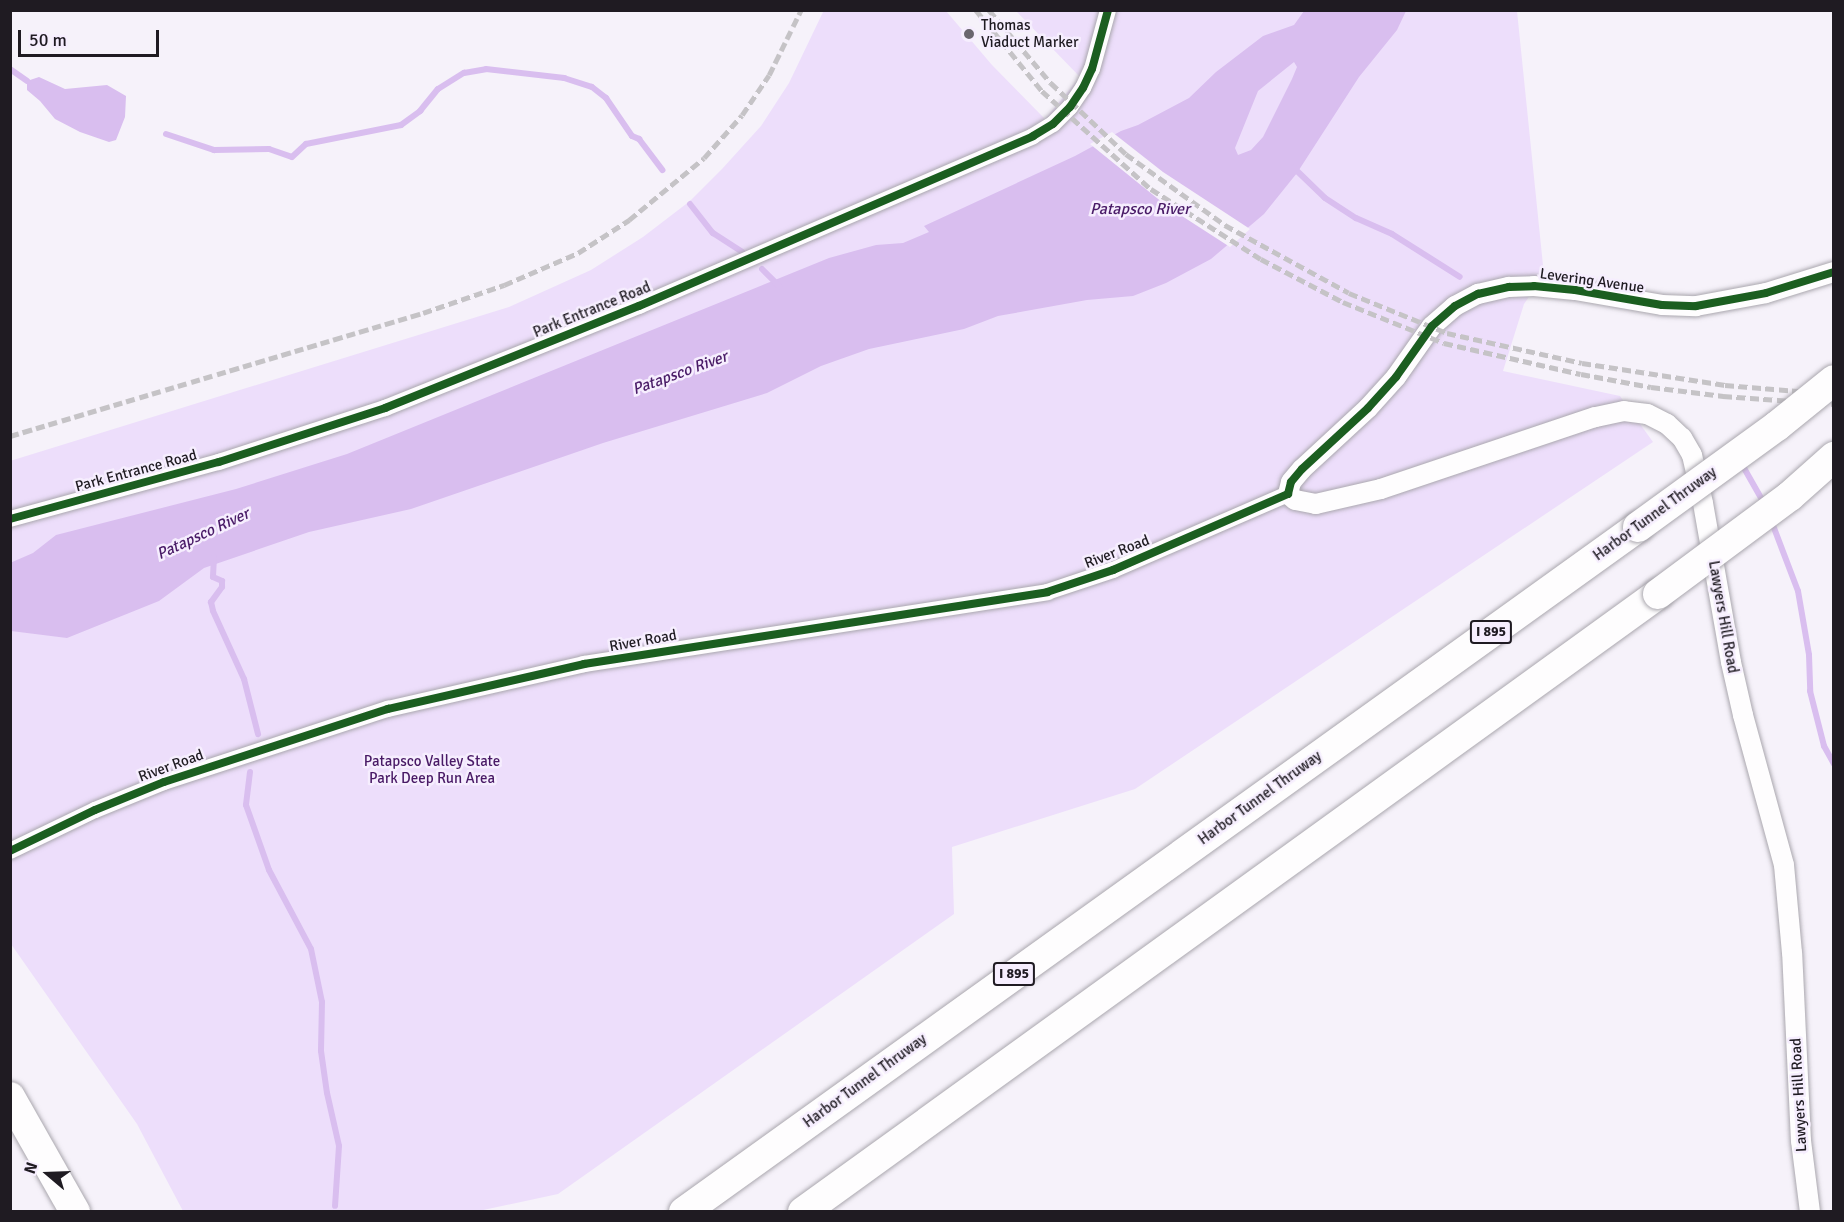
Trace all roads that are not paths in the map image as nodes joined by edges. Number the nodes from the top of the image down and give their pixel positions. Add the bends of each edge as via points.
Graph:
1 (1107, 13) edge
2 (1833, 272) edge
3 (1833, 380) edge
4 (1833, 457) edge
5 (1288, 494) junction
6 (10, 519) edge
7 (10, 851) edge
8 (10, 1097) edge
9 (75, 1212) edge
10 (684, 1212) edge
11 (803, 1212) edge
12 (1810, 1212) edge

1 - 6 street, Park Entrance Road via 1083,88 1053,124 1033,136 639,306 385,408 219,462
2 - 5 street, Levering Avenue via 1757,295 1696,306 1662,305 1534,286 1478,294 1455,306 1432,326 1396,377 1302,469 1291,482
3 - 10 highway, Harbor Tunnel Thruway / I 895, bridge via 1777,426 1638,527
4 - 11 highway, bridge via 1790,496 1658,594
5 - 7 street, River Road via 1113,570 1047,592 584,664 388,709 164,782
5 - 12 street, Lawyers Hill Road via 1295,500 1316,504 1381,489 1595,417 1624,411 1647,414 1683,438 1692,455 1703,503 1738,694 1784,865 1801,1141
8 - 9 highway

